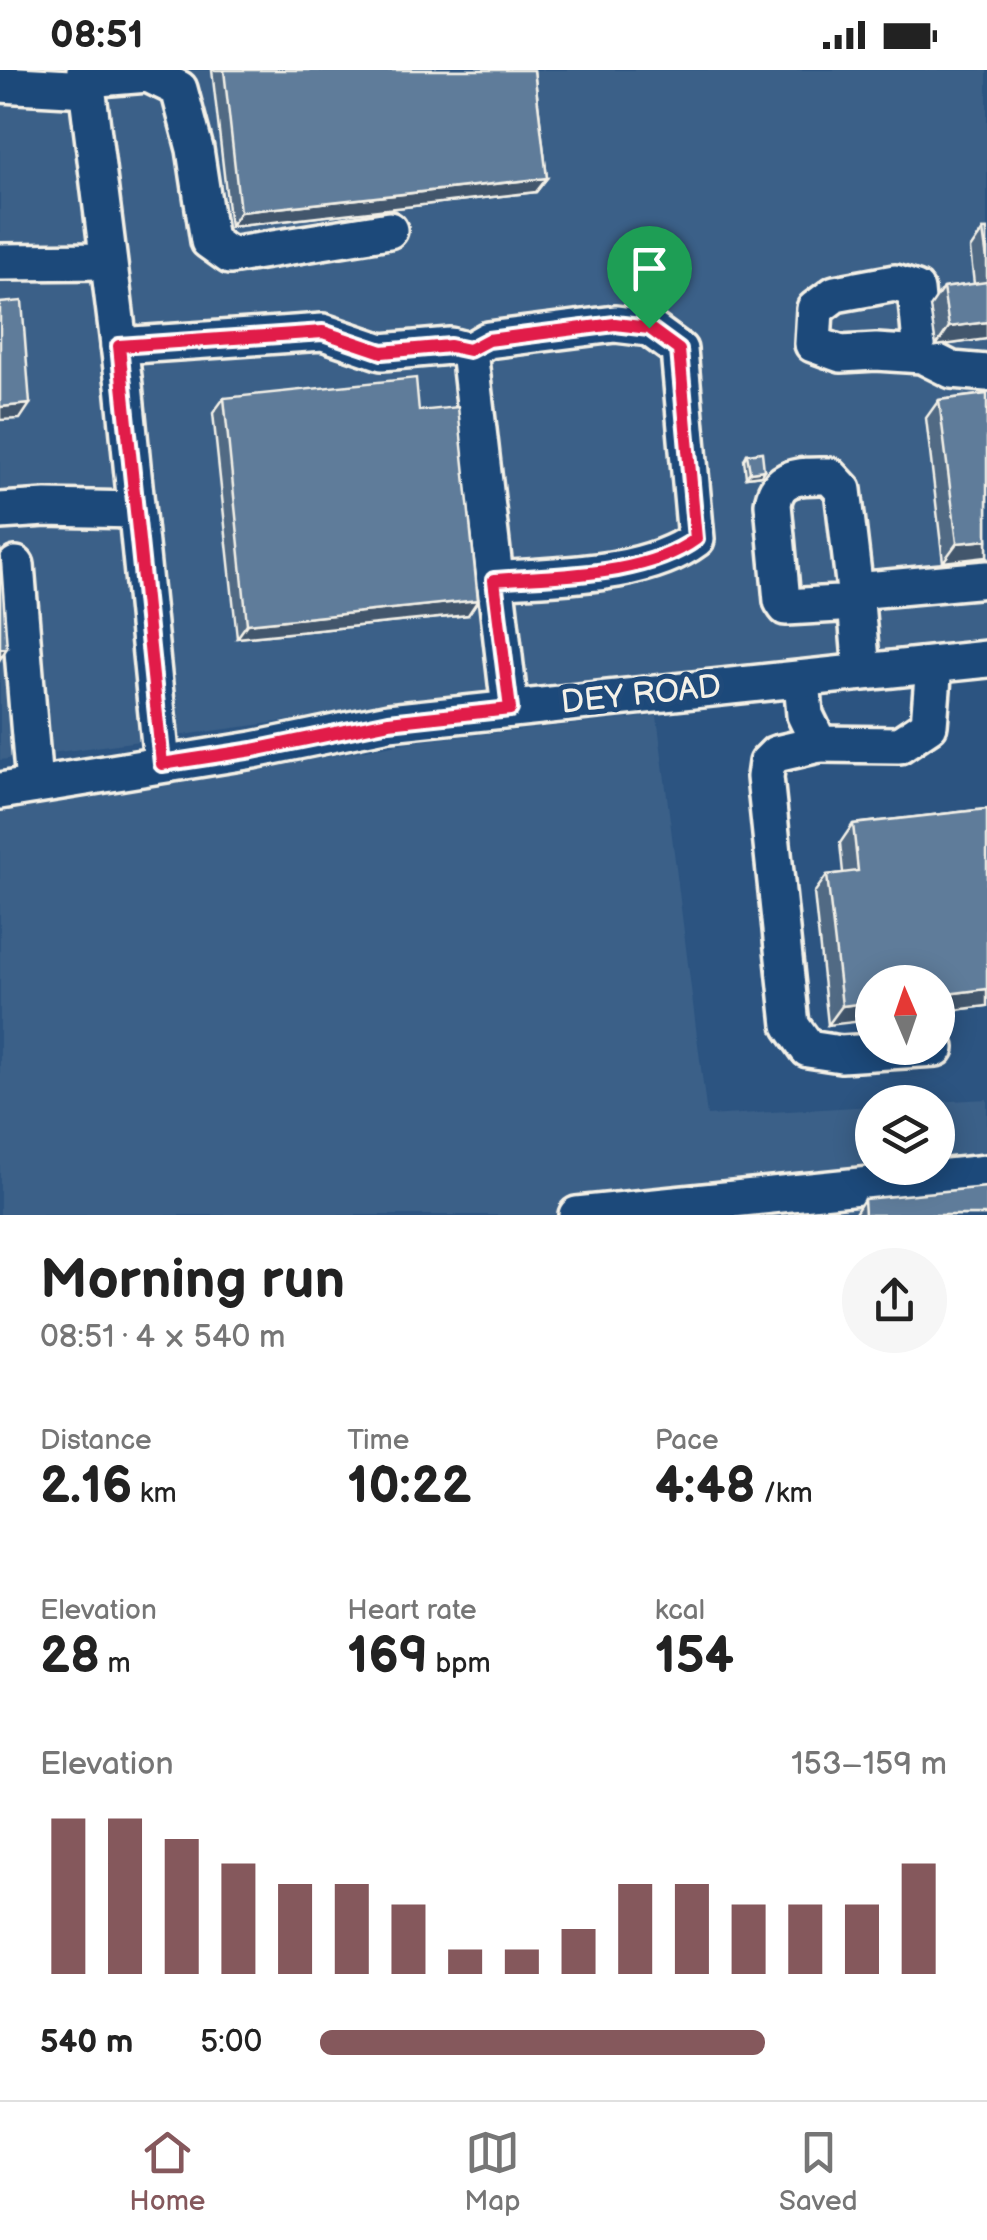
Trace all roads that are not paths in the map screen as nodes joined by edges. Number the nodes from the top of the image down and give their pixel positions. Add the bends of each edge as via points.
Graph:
1 (86, 79) edge
2 (0, 84) edge
3 (389, 230) dead end
4 (108, 260) junction
5 (0, 262) edge
6 (119, 346) junction
7 (469, 350) junction
8 (922, 355) dead end
9 (987, 373) edge
10 (136, 510) junction
11 (0, 512) edge
12 (16, 565) dead end
13 (987, 578) edge
14 (494, 580) junction
15 (987, 660) edge
16 (934, 665) junction
17 (862, 672) junction
18 (802, 678) junction
19 (510, 709) junction
20 (819, 744) junction
21 (162, 764) junction
22 (17, 788) edge
23 (855, 1053) edge
24 (987, 1173) edge
25 (577, 1215) edge

1 - 2 street
1 - 3 street via 148,74 178,89 209,241 230,256
1 - 4 street
4 - 5 street
4 - 6 street
6 - 7 street via 323,332 382,352
6 - 10 street
7 - 14 street
7 - 14 street via 488,340 615,324 649,328 679,350 696,539 676,554 604,571
8 - 9 street via 952,370
10 - 11 street
10 - 21 street
12 - 22 street
13 - 17 street via 855,597
14 - 19 street
15 - 16 street, DEY ROAD
16 - 17 street, DEY ROAD
16 - 20 street via 930,725 899,744
17 - 18 street, DEY ROAD
18 - 19 street, DEY ROAD
18 - 20 street via 806,715
19 - 21 street, DEY ROAD via 389,722
20 - 23 street via 776,754 766,763 791,1025 808,1049
21 - 22 street, DEY ROAD
24 - 25 street

